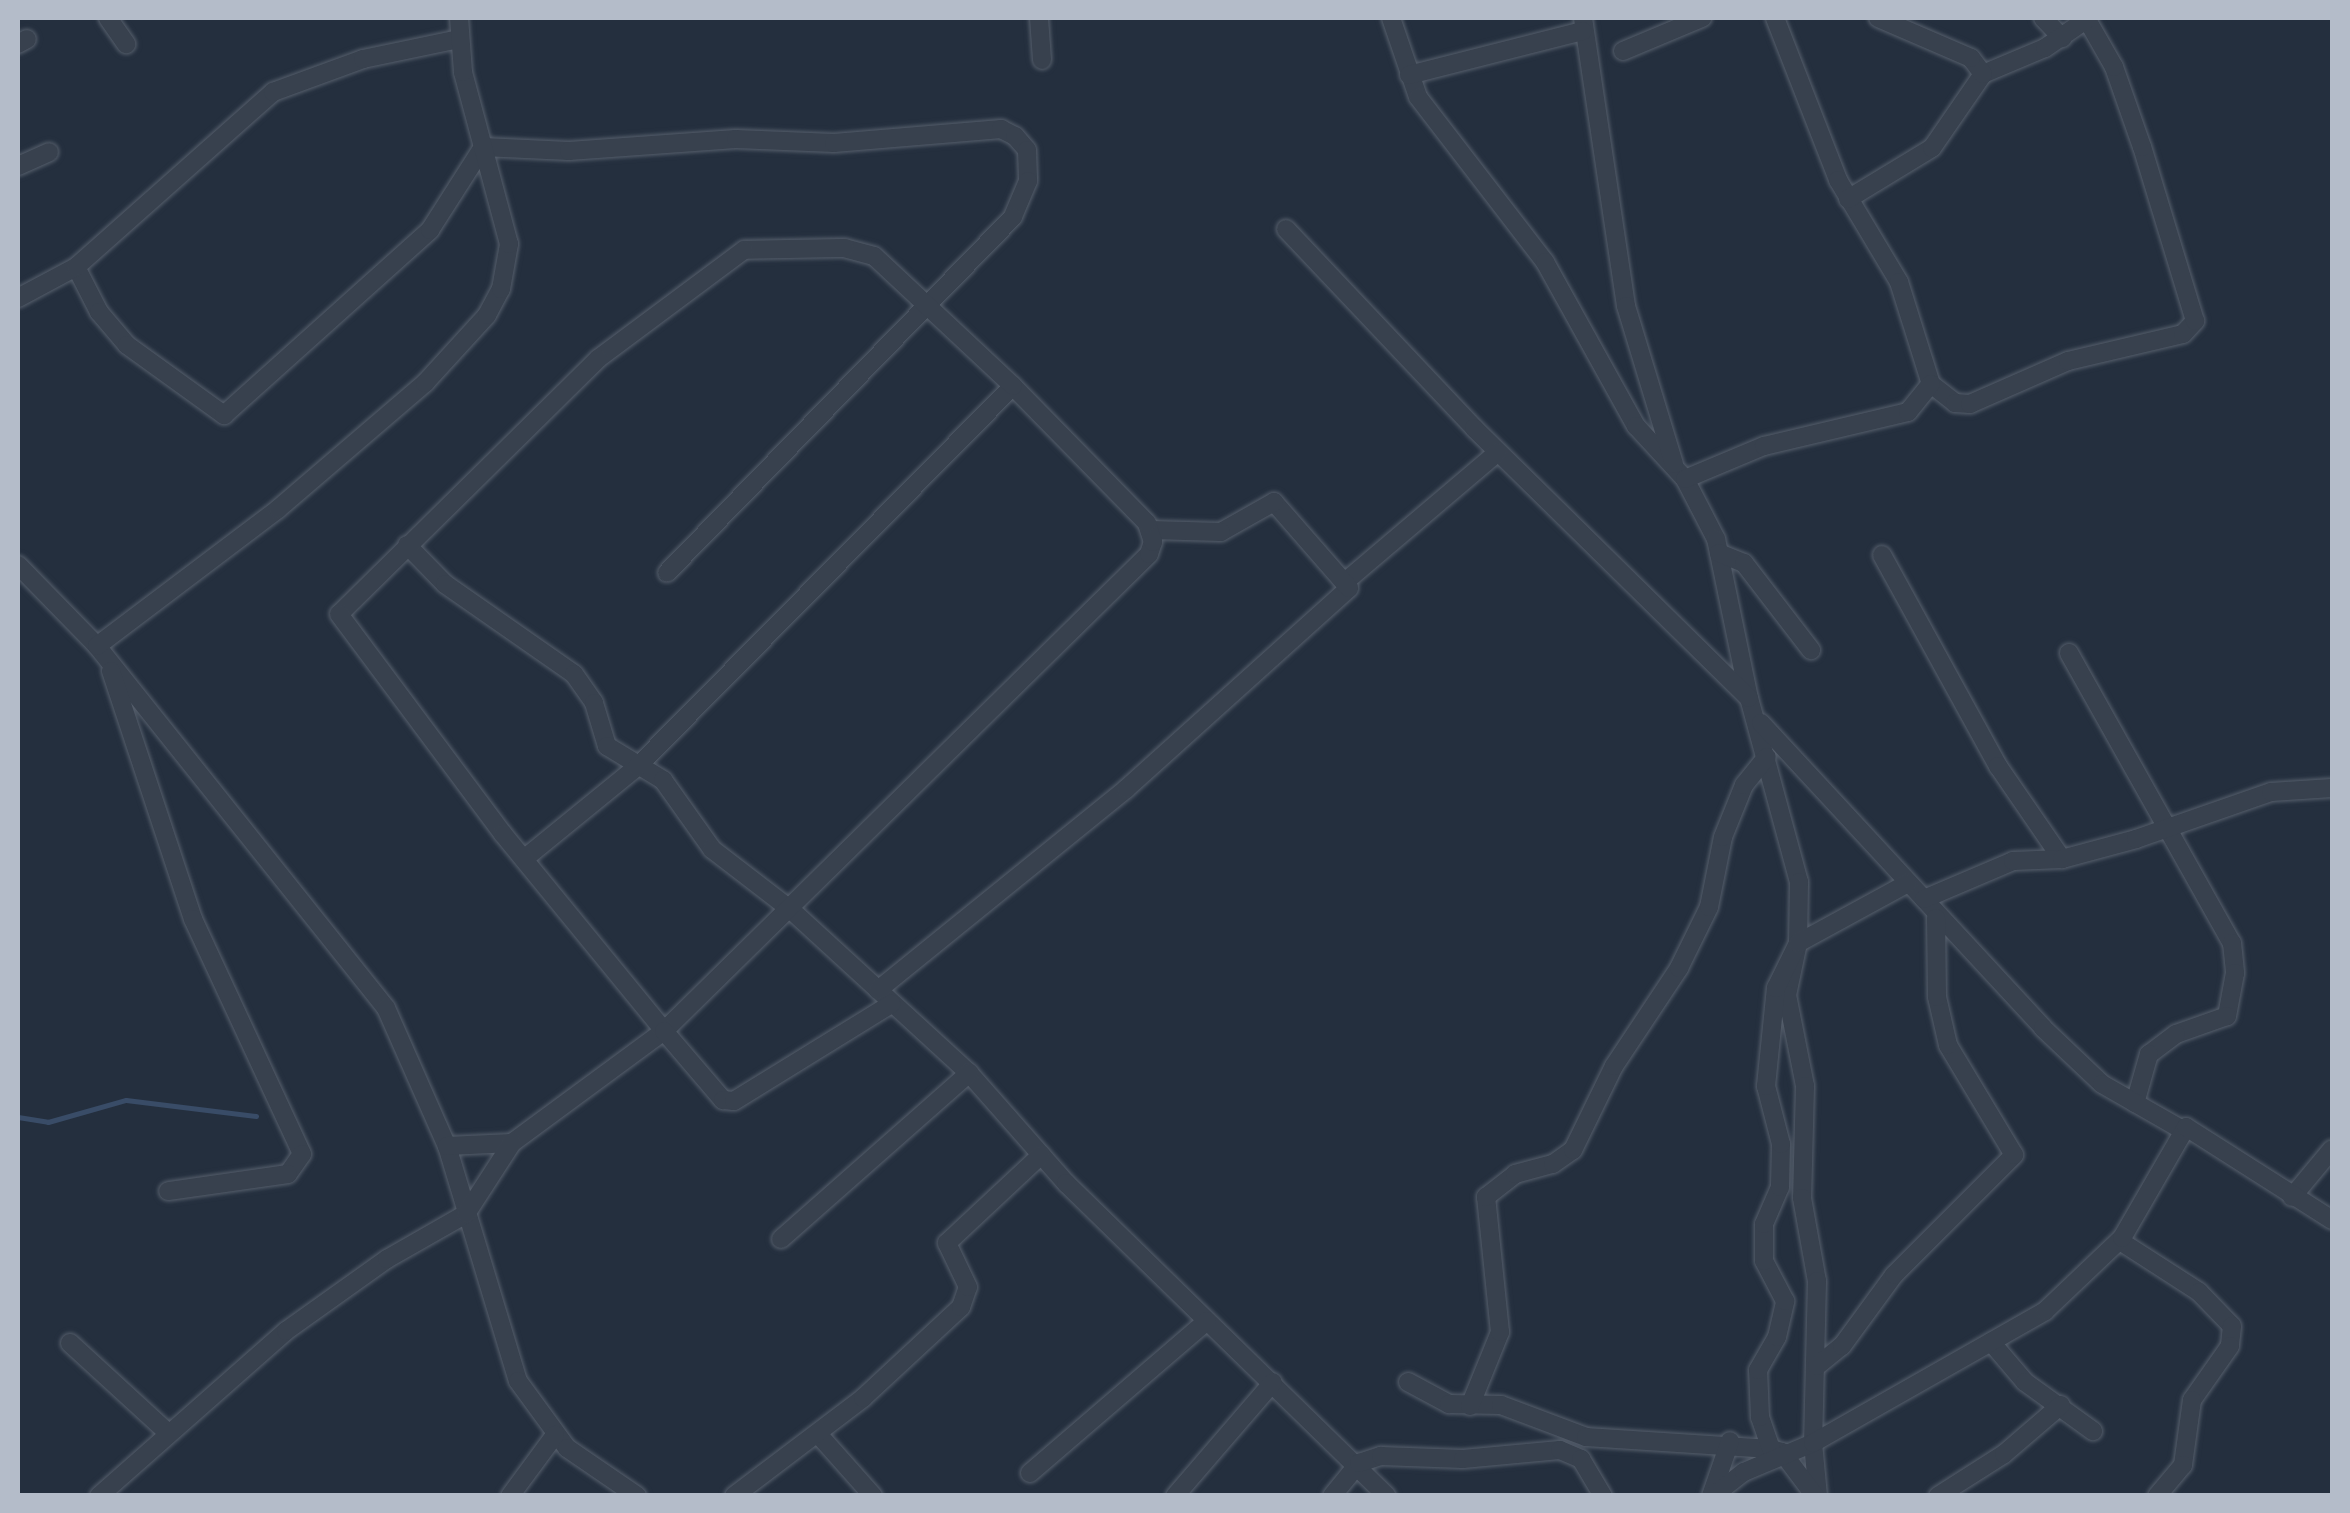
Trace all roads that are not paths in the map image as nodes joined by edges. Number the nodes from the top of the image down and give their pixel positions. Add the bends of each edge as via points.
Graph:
1 (108, 18) edge
2 (459, 18) edge
3 (1039, 18) edge
4 (1391, 18) edge
5 (1702, 18) edge
6 (1775, 18) edge
7 (1878, 18) edge
8 (2043, 18) edge
9 (2086, 18) edge
10 (1583, 24) edge
11 (2062, 38) junction
12 (459, 40) junction
13 (126, 44) dead end
14 (1623, 51) dead end
15 (1042, 60) dead end
16 (1983, 74) junction
17 (1410, 75) junction
18 (482, 147) junction
19 (49, 152) dead end
20 (18, 166) edge
21 (1848, 199) junction
22 (1286, 229) dead end
23 (76, 267) junction
24 (18, 298) edge
25 (929, 304) junction
26 (1931, 384) junction
27 (1013, 386) junction
28 (1498, 452) junction
29 (1680, 472) junction
30 (1152, 530) junction
31 (406, 545) junction
32 (1719, 553) junction
33 (1882, 555) dead end
34 (18, 565) edge
35 (666, 573) dead end
36 (1346, 580) junction
37 (1810, 650) dead end
38 (103, 654) junction
39 (2069, 654) dead end
40 (1749, 698) junction
41 (1758, 719) junction
42 (1766, 757) junction
43 (637, 767) junction
44 (2327, 795) edge
45 (2170, 827) junction
46 (2062, 858) junction
47 (524, 859) junction
48 (1908, 883) junction
49 (1930, 906) junction
50 (790, 909) junction
51 (1798, 943) junction
52 (885, 997) junction
53 (664, 1031) junction
54 (970, 1073) junction
55 (2135, 1102) junction
56 (2154, 1114) junction
57 (2180, 1129) junction
58 (512, 1143) junction
59 (446, 1146) junction
60 (2169, 1149) junction
61 (2332, 1149) edge
62 (1042, 1155) junction
63 (168, 1191) dead end
64 (2292, 1197) junction
65 (466, 1214) junction
66 (2332, 1220) edge
67 (780, 1239) dead end
68 (2120, 1240) junction
69 (1207, 1320) junction
70 (1991, 1342) junction
71 (70, 1343) dead end
72 (1817, 1366) junction
73 (1273, 1382) junction
74 (1408, 1382) dead end
75 (2062, 1405) junction
76 (1470, 1406) junction
77 (166, 1431) junction
78 (2093, 1431) dead end
79 (818, 1434) junction
80 (555, 1435) junction
81 (1730, 1441) junction
82 (1813, 1443) junction
83 (1776, 1450) junction
84 (1359, 1463) junction
85 (1030, 1473) dead end
86 (99, 1496) edge
87 (510, 1496) edge
88 (637, 1496) edge
89 (734, 1496) edge
90 (873, 1496) edge
91 (1174, 1496) edge
92 (1332, 1496) edge
93 (1387, 1496) edge
94 (1603, 1496) edge
95 (1712, 1496) edge
96 (1816, 1496) edge
97 (1938, 1496) edge
98 (2157, 1496) edge

1 - 13 street
2 - 12 street
3 - 15 street
4 - 17 street
5 - 14 street
6 - 21 street
7 - 16 street via 1971,58
8 - 11 street
9 - 11 street
9 - 26 street via 2114,67 2195,320 2182,334 2068,362 1970,404 1955,403
10 - 17 street
10 - 29 street via 1626,306
11 - 16 street
12 - 18 street
12 - 23 street via 363,59 273,92
16 - 21 street via 1932,148
17 - 29 street via 1432,119 1545,262 1636,426
18 - 23 street via 430,230 224,415 128,345 99,312
18 - 25 street via 569,151 736,138 834,143 1001,129 1027,150 1028,181 1012,217
18 - 38 street via 509,244 501,289 487,315 425,383
19 - 20 street
21 - 26 street via 1899,282
22 - 28 street
23 - 24 street
25 - 27 street
25 - 31 street via 862,250 744,250 728,257 598,359
25 - 35 street
26 - 29 street via 1908,412
27 - 30 street
27 - 43 street
28 - 36 street
28 - 40 street
29 - 32 street
30 - 36 street via 1220,532 1274,502
30 - 50 street via 1149,554
31 - 43 street via 445,584 574,674 594,703 602,739
31 - 47 street via 344,606 342,623
32 - 37 street via 1744,563
32 - 40 street
33 - 46 street via 1998,766
34 - 38 street
36 - 52 street via 1346,594
38 - 59 street via 386,1008
38 - 63 street via 193,920 302,1154 288,1174
39 - 45 street
40 - 41 street
41 - 42 street
41 - 48 street
42 - 51 street via 1799,882
42 - 76 street via 1744,786 1722,837 1709,907 1679,968 1614,1066 1586,1129 1553,1164 1514,1174 1486,1196 1500,1332
43 - 47 street
43 - 50 street via 663,780 712,848
44 - 45 street via 2271,792
45 - 46 street
45 - 55 street via 2232,943 2235,973 2227,1016 2176,1034 2149,1054
46 - 49 street via 2013,862
47 - 53 street
48 - 49 street
48 - 51 street
49 - 55 street via 2095,1078
49 - 72 street via 1948,1044 2014,1155 1894,1275 1842,1346
50 - 52 street
50 - 53 street via 744,945
51 - 72 street via 1787,995 1805,1086 1802,1198 1818,1281
51 - 83 street via 1776,988 1766,1086 1781,1144 1780,1187 1764,1224 1764,1261 1785,1301 1777,1337 1758,1370 1760,1417
52 - 53 street via 729,1103
52 - 54 street
53 - 58 street
54 - 62 street
54 - 67 street
55 - 56 street
56 - 57 street
56 - 60 street
57 - 60 street
57 - 64 street via 2197,1130
58 - 59 street
58 - 65 street
59 - 65 street
60 - 68 street
61 - 64 street
62 - 69 street
62 - 79 street via 951,1235 947,1252 968,1287 960,1307
64 - 66 street
65 - 77 street via 350,1285
65 - 80 street via 503,1344 532,1407
68 - 70 street via 2045,1312
68 - 98 street via 2199,1292 2232,1326 2230,1346 2192,1400 2183,1466
69 - 73 street
69 - 85 street
70 - 75 street via 2025,1382
70 - 82 street
71 - 77 street
72 - 82 street
73 - 84 street
73 - 91 street
74 - 76 street via 1449,1404
75 - 78 street
75 - 97 street via 2004,1454
76 - 81 street via 1501,1405 1586,1437
77 - 86 street
79 - 89 street
79 - 90 street
80 - 87 street
80 - 88 street
81 - 83 street
81 - 95 street
82 - 83 street
82 - 96 street
83 - 95 street
83 - 96 street
84 - 92 street
84 - 93 street
84 - 94 street via 1390,1455 1462,1459 1571,1451

